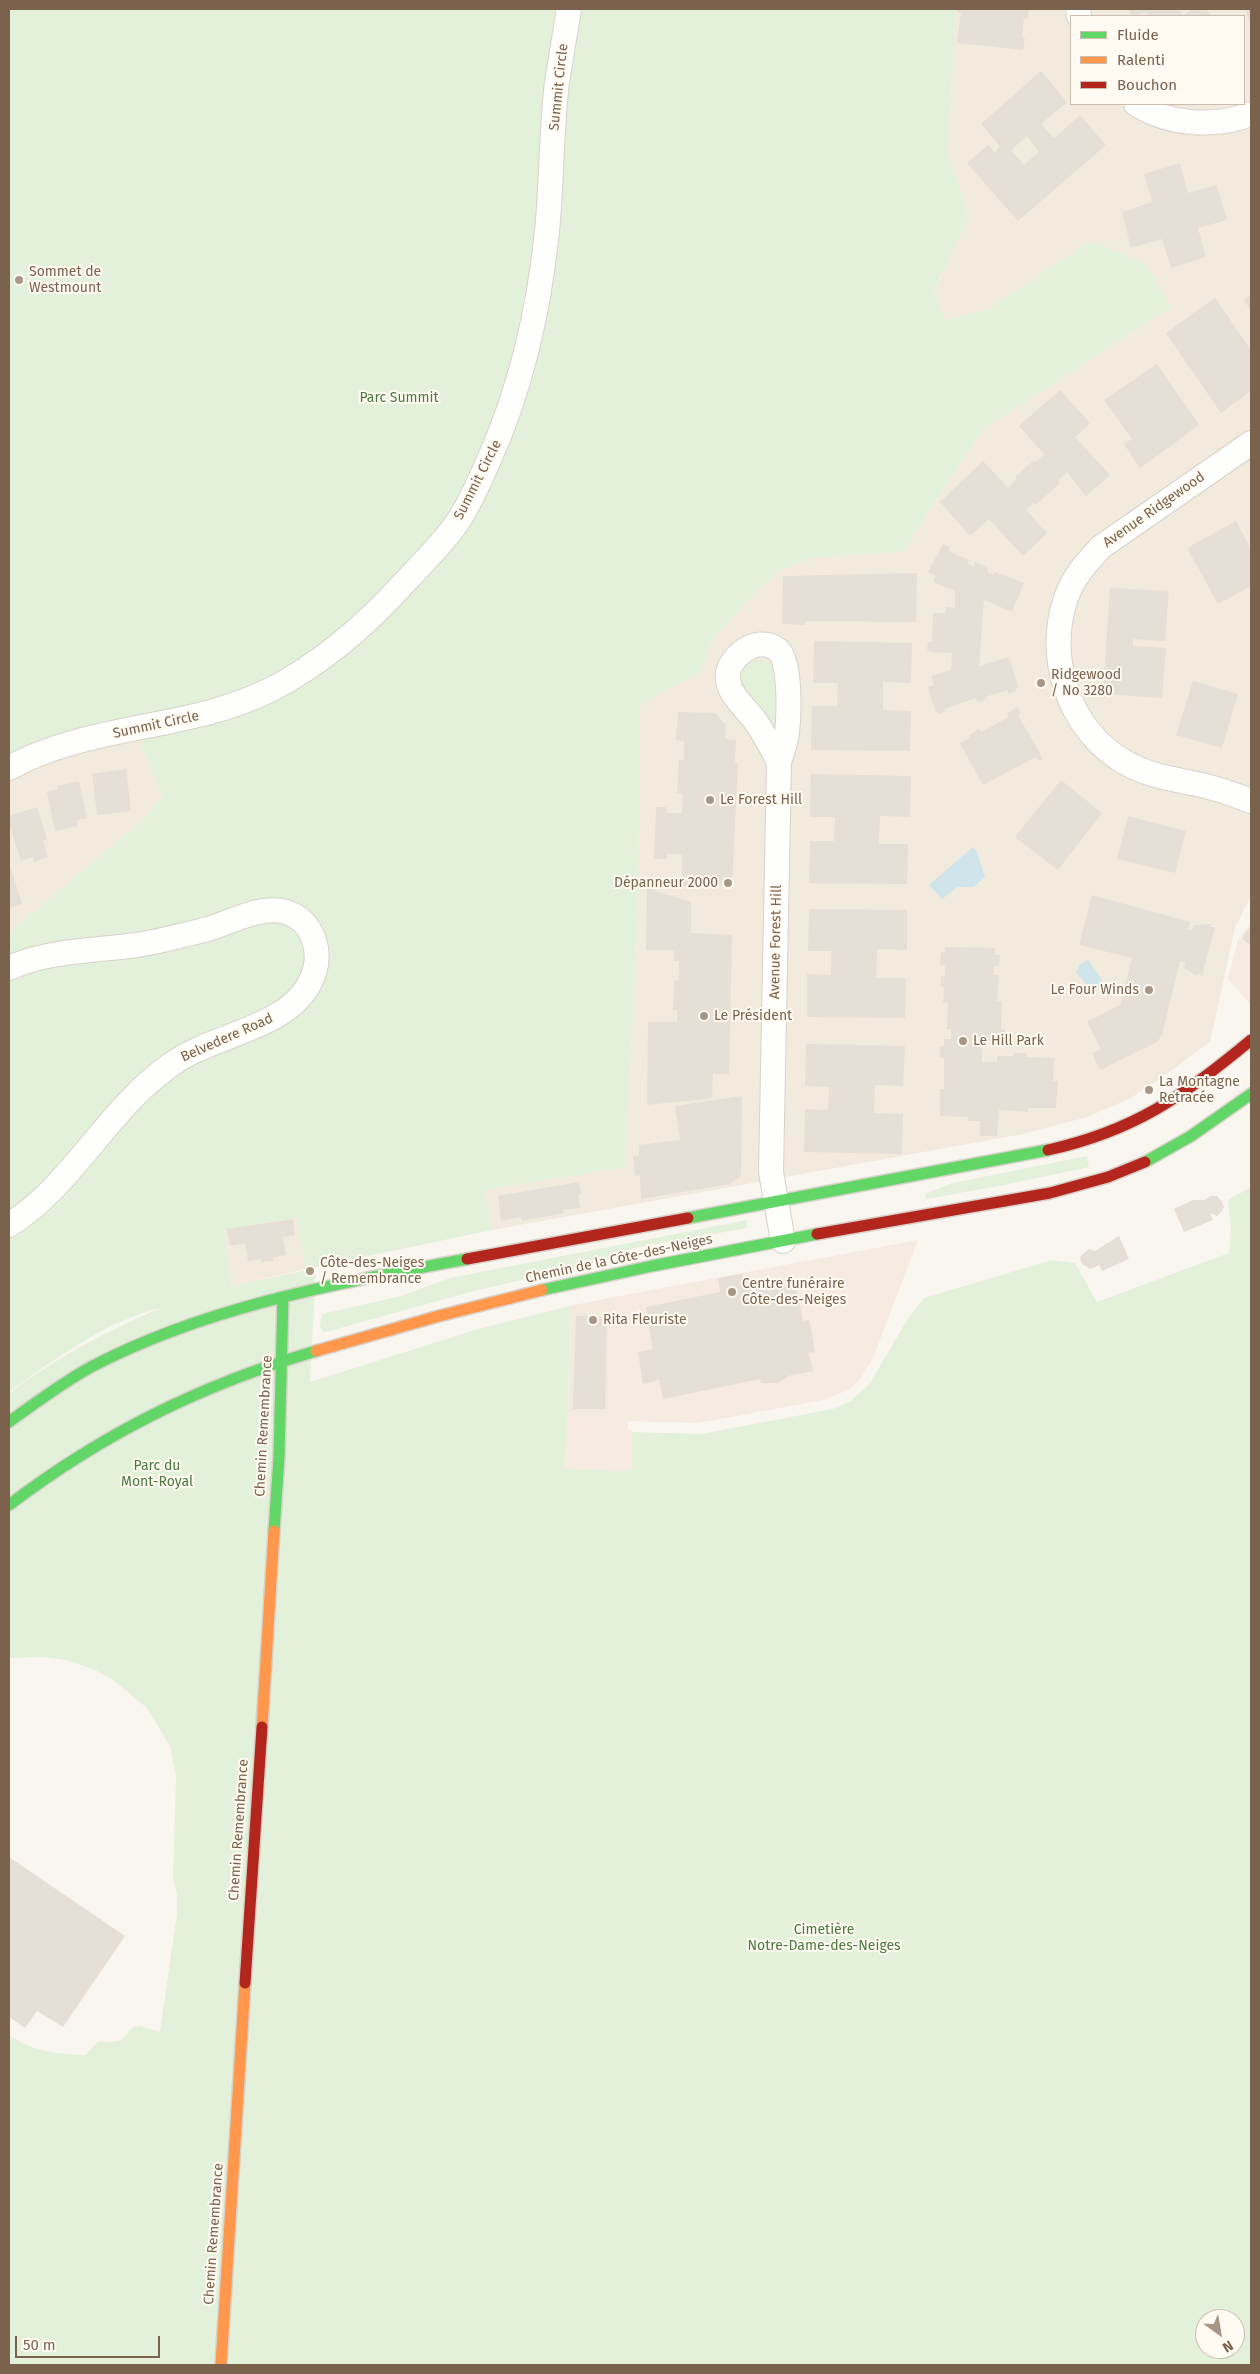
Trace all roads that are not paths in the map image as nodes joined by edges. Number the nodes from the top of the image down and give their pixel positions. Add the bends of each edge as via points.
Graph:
1 (569, 9) edge
2 (1138, 105) edge
3 (1251, 114) edge
4 (1251, 443) edge
5 (779, 762) dead end
6 (9, 768) edge
7 (1251, 801) edge
8 (9, 968) edge
9 (1251, 1040) edge
10 (1251, 1094) edge
11 (774, 1201) junction
12 (9, 1225) edge
13 (783, 1241) junction
14 (284, 1297) junction
15 (282, 1362) junction
16 (9, 1422) edge
17 (9, 1505) edge
18 (221, 2365) edge

1 - 6 street, Summit Circle via 557,84 540,290 507,422 458,522 382,608 354,632 274,688 199,716 54,748
2 - 3 street via 1167,117 1197,122 1223,121
4 - 7 street, Avenue Ridgewood via 1096,552 1069,591 1059,642 1061,672 1070,702 1088,731 1109,751 1128,765 1154,775 1218,789
5 - 11 street, Avenue Forest Hill via 771,1172
8 - 12 street, Belvedere Road via 53,953 136,945 182,936 267,911 285,912 297,917 317,945 318,962 301,997 286,1012 197,1048 149,1081 122,1107 43,1199
9 - 11 main road, Chemin de la Côte-des-Neiges via 1176,1097 1111,1133 1043,1151
10 - 13 main road, Chemin de la Côte-des-Neiges via 1172,1147 1107,1178 1038,1195
11 - 13 street, Avenue Forest Hill
11 - 14 main road, Chemin de la Côte-des-Neiges
13 - 15 main road, Chemin de la Côte-des-Neiges via 507,1298
14 - 15 main road, Chemin Remembrance
14 - 16 main road, Chemin de la Côte-des-Neiges via 201,1319 144,1340 69,1379
15 - 17 main road, Chemin de la Côte-des-Neiges via 187,1397 136,1421 62,1466
15 - 18 main road, Chemin Remembrance via 279,1457

